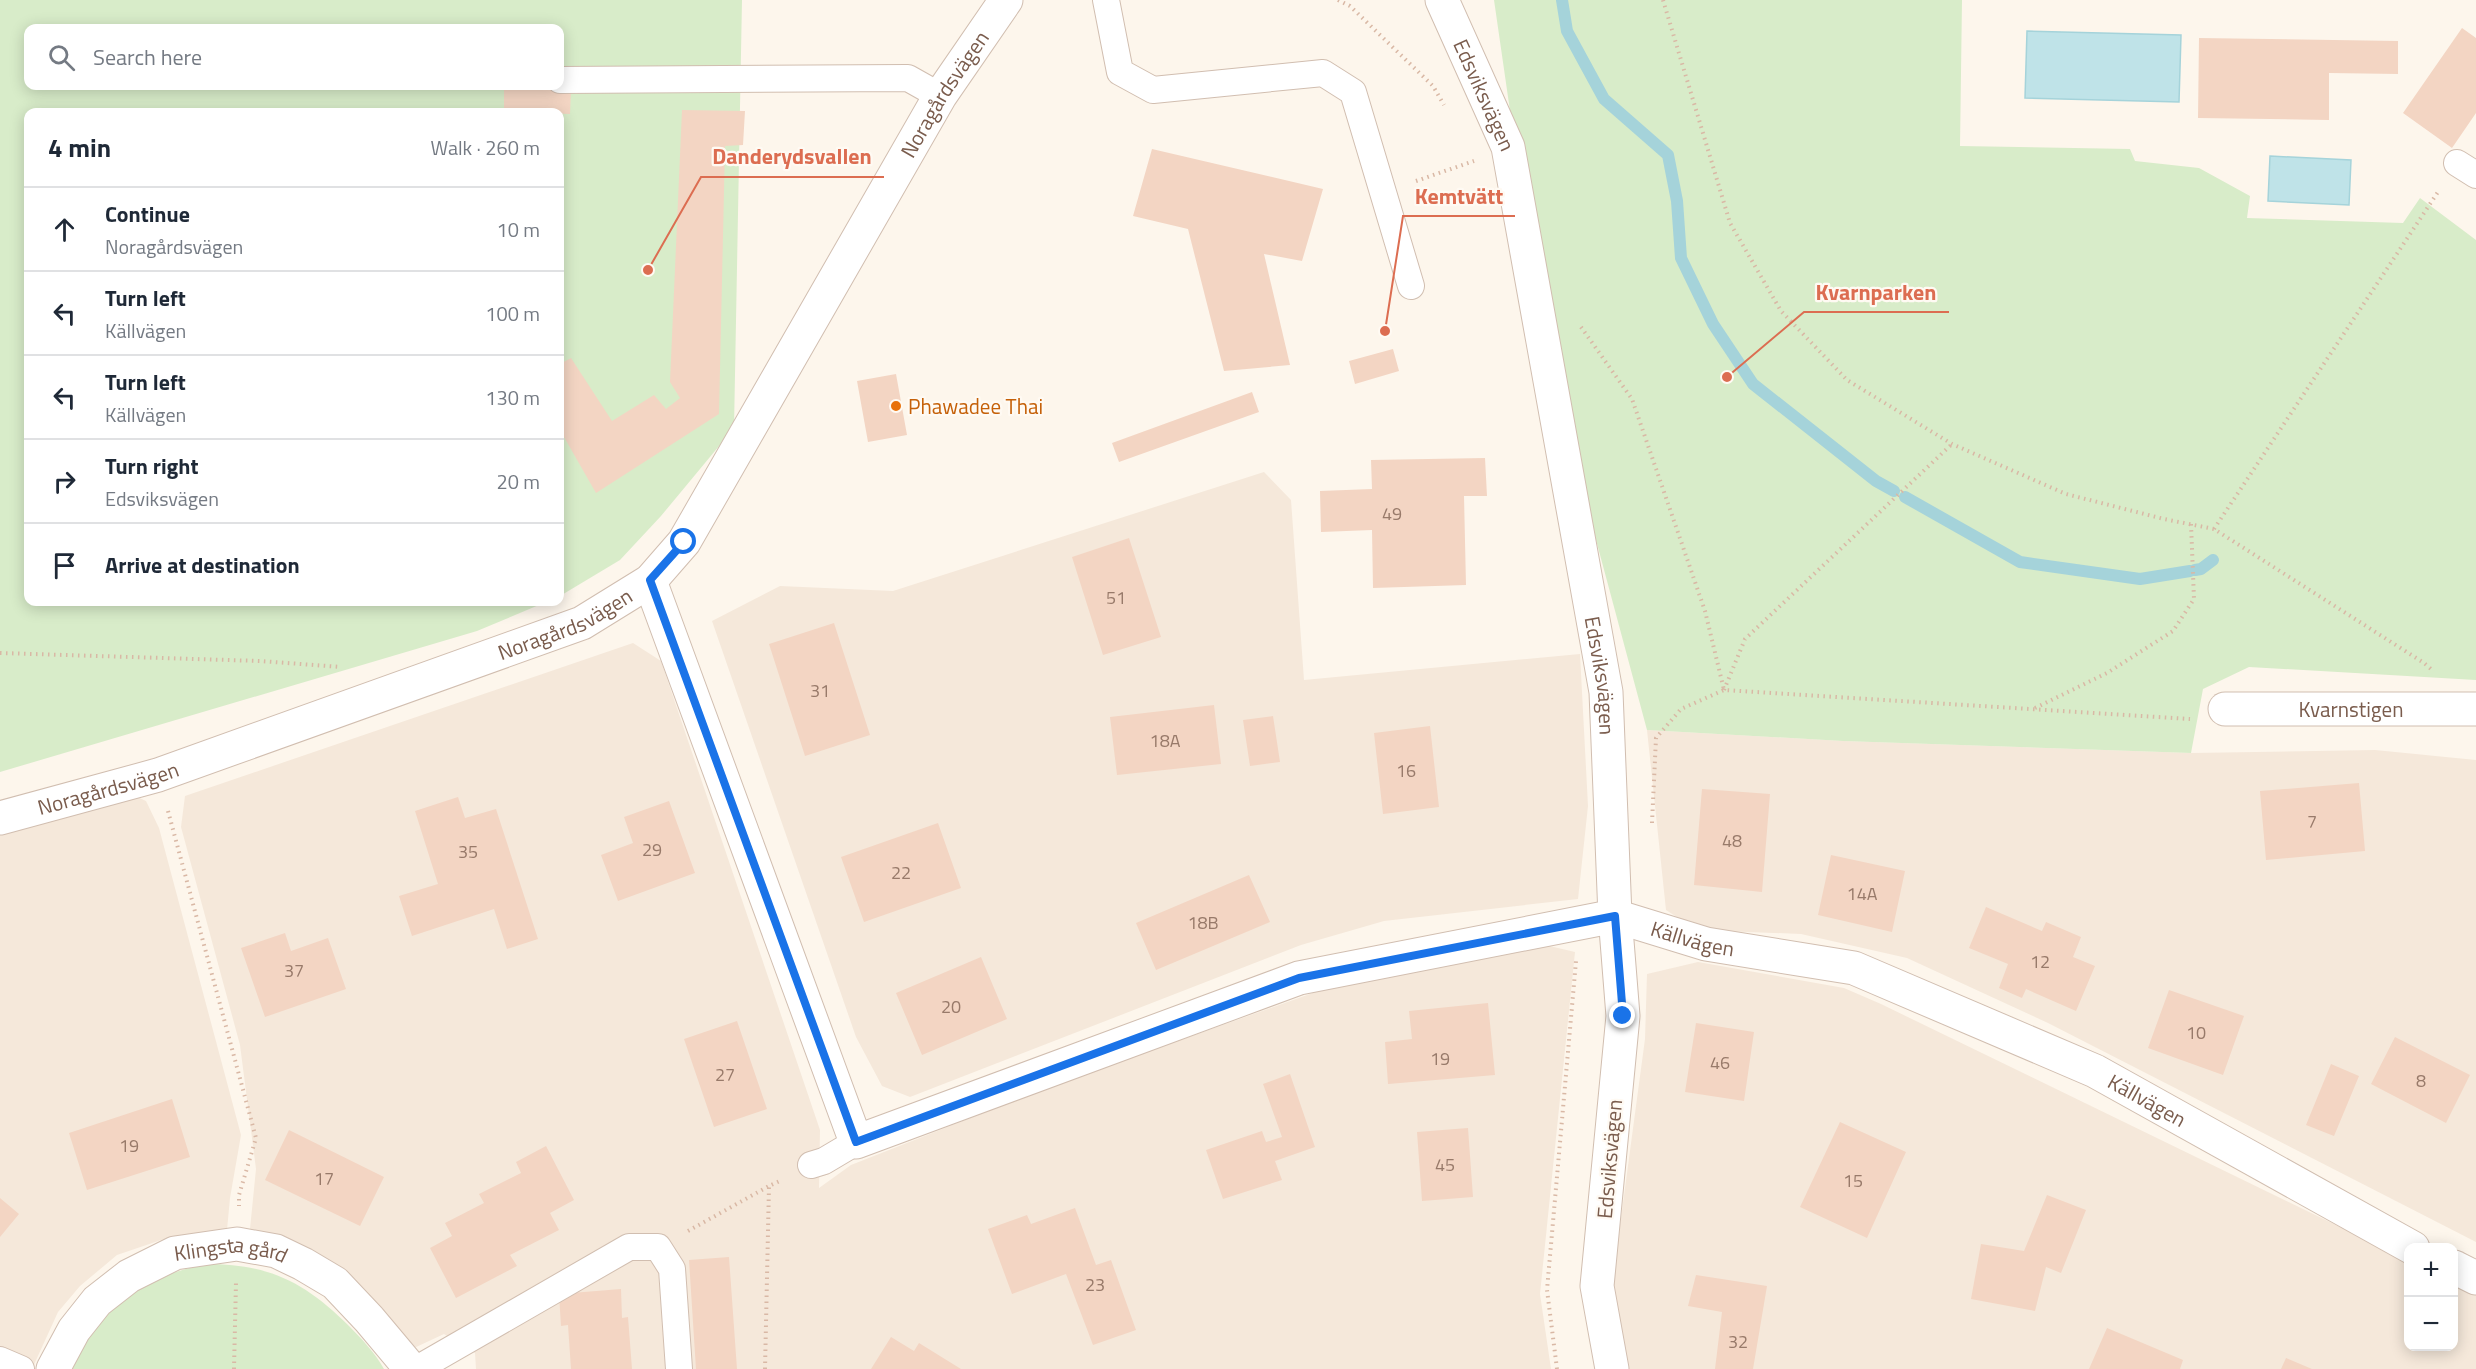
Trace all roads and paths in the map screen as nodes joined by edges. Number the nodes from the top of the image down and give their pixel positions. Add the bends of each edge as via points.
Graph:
1 (1006, 0) edge
2 (1106, 0) edge
3 (1338, 0) edge
4 (1442, 0) edge
5 (1663, 0) edge
6 (564, 80) edge
7 (940, 96) junction
8 (1450, 114) dead end
9 (1472, 151) dead end
10 (2467, 169) edge
11 (1384, 192) junction
12 (1411, 286) dead end
13 (1536, 303) junction
14 (1952, 444) junction
15 (2191, 524) junction
16 (2214, 529) junction
17 (650, 580) junction
18 (0, 653) edge
19 (350, 668) dead end
20 (1724, 690) junction
21 (2473, 708) edge
22 (2034, 709) junction
23 (2225, 709) joint
24 (158, 775) junction
25 (0, 818) edge
26 (1652, 827) dead end
27 (1615, 916) junction
28 (1580, 923) junction
29 (856, 1142) junction
30 (811, 1166) joint
31 (770, 1186) junction
32 (2404, 1243) edge
33 (237, 1244) junction
34 (658, 1247) junction
35 (2458, 1269) edge
36 (2476, 1278) edge
37 (0, 1360) edge
38 (21, 1369) edge
39 (52, 1369) edge
40 (234, 1369) edge
41 (411, 1369) edge
42 (417, 1369) edge
43 (678, 1369) edge
44 (765, 1369) edge
45 (1557, 1369) edge
46 (1612, 1369) edge

1 - 7 street, Noragårdsvägen
2 - 11 lane via 1120,72 1153,90 1323,73 1353,93
3 - 8 path via 1350,6 1433,86
4 - 13 street, Edsviksvägen via 1508,147
5 - 14 path via 1730,223 1780,311 1847,380
6 - 7 lane via 908,78
7 - 17 street, Noragårdsvägen via 684,542
9 - 11 path via 1478,160
10 - 16 path
11 - 12 lane
13 - 20 path via 1577,322 1632,399 1705,611
13 - 27 street, Edsviksvägen via 1606,692
14 - 15 path via 2066,494
14 - 20 path via 1745,639
15 - 16 path
15 - 22 path via 2194,599 2174,632 2107,673
16 - 21 path via 2424,663
17 - 24 street, Noragårdsvägen via 582,623
17 - 29 street
18 - 19 path via 260,661
20 - 22 path
20 - 26 path via 1681,709 1656,738
21 - 23 street, Kvarnstigen
22 - 23 path via 2196,719
24 - 25 street, Noragårdsvägen
24 - 33 path via 256,1138 239,1195
27 - 28 street, Källvägen
27 - 32 street, Källvägen via 1706,944 1854,968 2095,1071
27 - 46 street, Edsviksvägen via 1623,1016 1597,1286
28 - 29 street, Källvägen via 1299,978
28 - 45 path via 1546,1290
29 - 30 lane
30 - 31 path
31 - 34 path
31 - 44 path
33 - 39 street, Klingsta gård via 175,1253 129,1276 97,1301 74,1330
33 - 40 path
33 - 41 street, Klingsta gård via 276,1251 335,1283
34 - 42 lane via 629,1247
34 - 43 lane via 672,1269
35 - 36 street
37 - 38 lane

